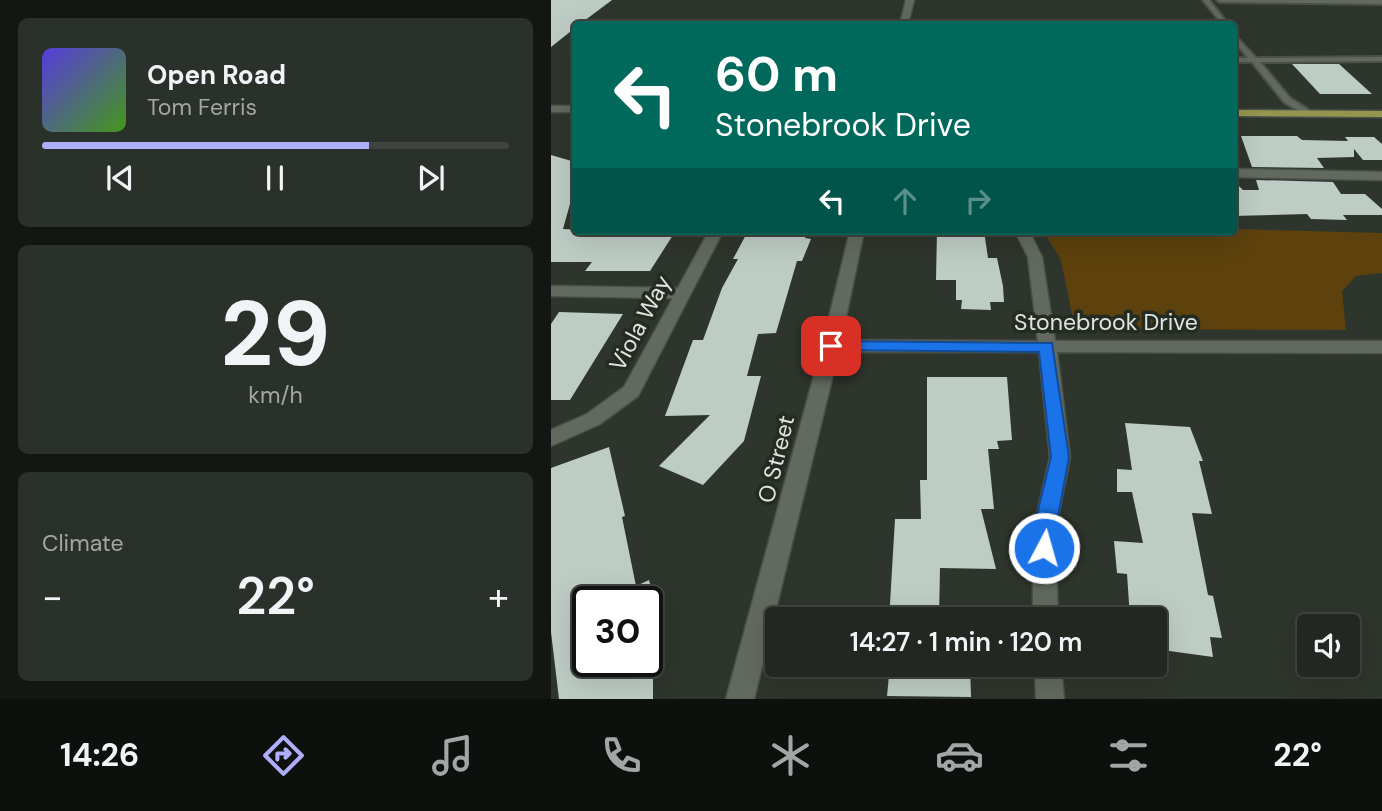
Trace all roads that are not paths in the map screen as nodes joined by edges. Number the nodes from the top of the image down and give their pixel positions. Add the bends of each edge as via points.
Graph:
1 (910, 0) edge
2 (1206, 0) edge
3 (1220, 0) edge
4 (1382, 2) edge
5 (905, 21) edge
6 (1223, 21) edge
7 (1237, 40) edge
8 (1382, 59) edge
9 (1237, 60) edge
10 (1253, 60) junction
11 (551, 109) edge
12 (572, 109) edge
13 (1237, 113) edge
14 (1307, 113) junction
15 (1382, 114) edge
16 (1237, 173) edge
17 (1382, 176) edge
18 (715, 235) edge
19 (856, 235) edge
20 (1024, 235) edge
21 (551, 291) edge
22 (685, 293) junction
23 (831, 346) junction
24 (1382, 346) edge
25 (1046, 347) junction
26 (551, 438) edge
27 (1046, 607) edge
28 (1049, 677) edge
29 (740, 699) edge
30 (1050, 699) edge

1 - 5 street
2 - 6 lane
3 - 4 lane
7 - 10 lane
8 - 10 lane
9 - 10 lane
10 - 14 lane via 1287,100
11 - 12 street
13 - 14 main road
14 - 15 main road
16 - 17 street
18 - 22 street, Viola Way
19 - 23 street, O Street
20 - 25 street via 1040,280
21 - 22 street
22 - 26 street, Viola Way via 631,391 609,411
23 - 25 street, Stonebrook Drive
23 - 29 street, O Street
24 - 25 street, Stonebrook Drive
25 - 27 street via 1060,457 1044,531
28 - 30 street

